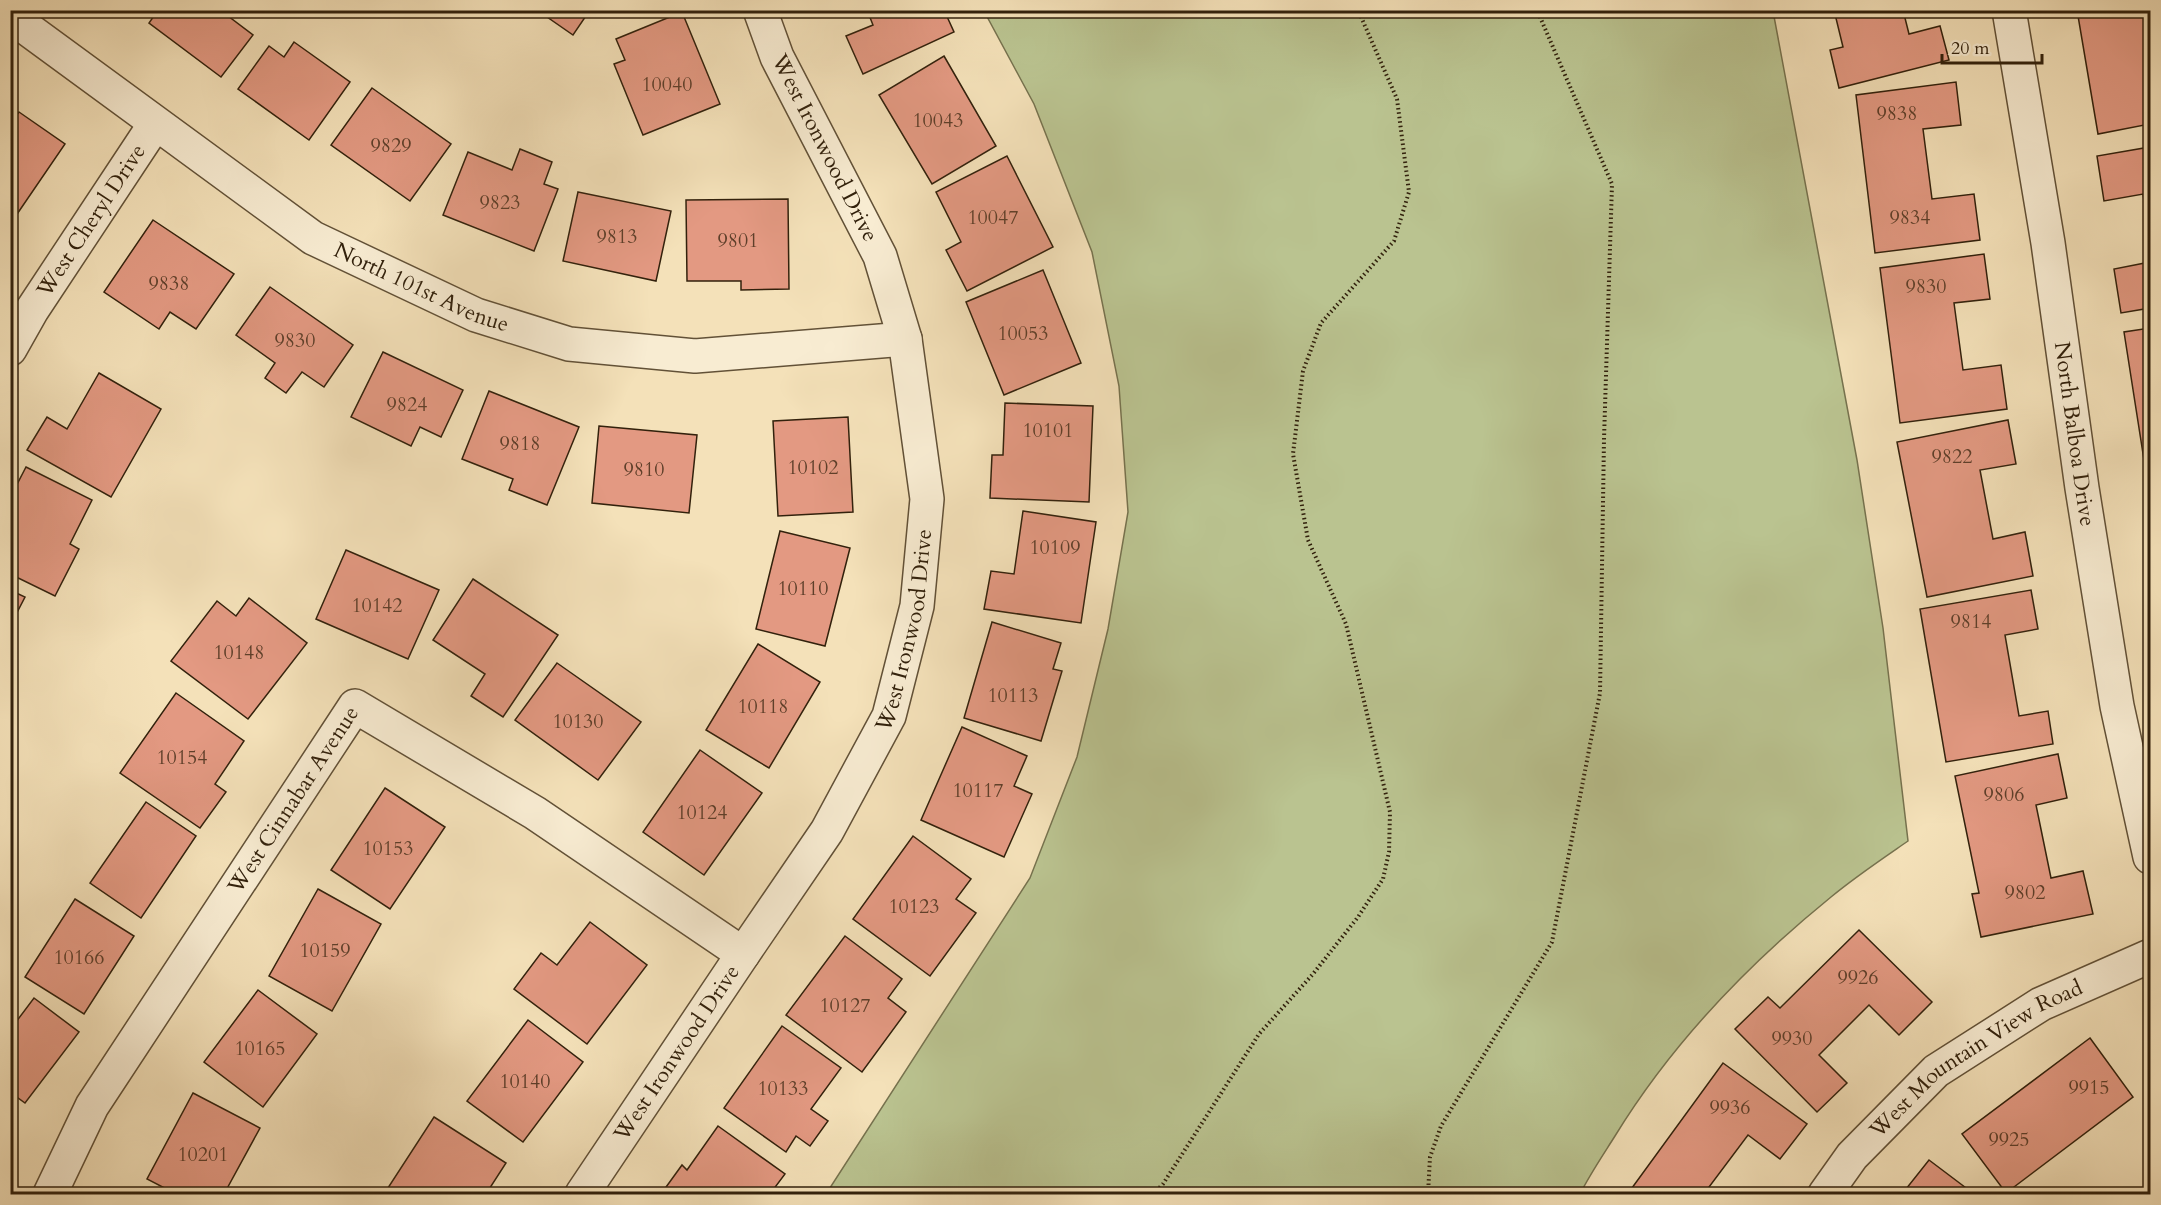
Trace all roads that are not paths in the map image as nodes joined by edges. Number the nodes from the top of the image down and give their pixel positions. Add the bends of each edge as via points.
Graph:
1 (760, 10) edge
2 (2009, 10) edge
3 (10, 16) edge
4 (155, 124) junction
5 (905, 339) junction
6 (10, 349) edge
7 (2151, 857) edge
8 (742, 954) junction
9 (2151, 956) edge
10 (50, 1194) edge
11 (582, 1194) edge
12 (1825, 1194) edge

1 - 5 street, West Ironwood Drive via 777,57 880,256
2 - 7 street, North Balboa Drive via 2115,694
3 - 4 street, North 101st Avenue
4 - 5 street, North 101st Avenue via 313,238 476,315 569,344 694,356
4 - 6 street, West Cheryl Drive
5 - 8 street, West Ironwood Drive via 927,498 917,606 889,716 827,831
8 - 10 street, West Cinnabar Avenue via 535,813 355,706 92,1106
8 - 11 street, West Ironwood Drive
9 - 12 street, West Mountain View Road via 2042,1004 1936,1071 1852,1156

